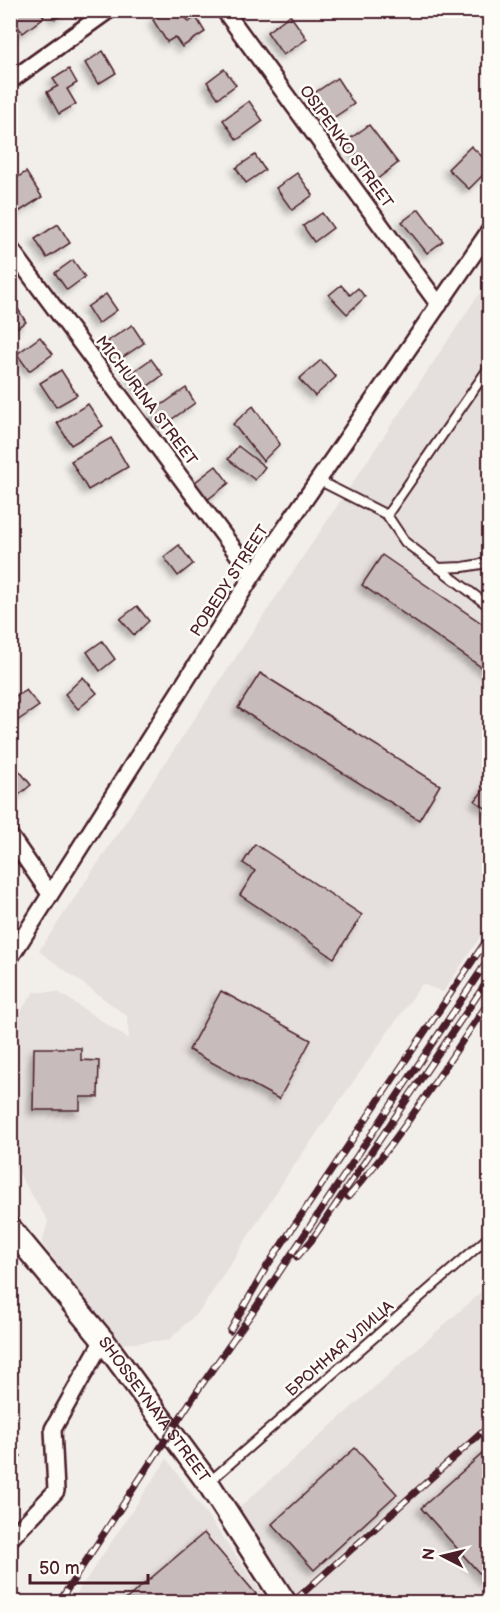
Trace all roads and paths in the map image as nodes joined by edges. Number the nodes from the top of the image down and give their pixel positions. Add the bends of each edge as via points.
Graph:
1 (109, 10) edge
2 (224, 10) edge
3 (10, 81) edge
4 (489, 230) edge
5 (10, 248) edge
6 (439, 305) junction
7 (489, 366) edge
8 (318, 480) junction
9 (387, 515) junction
10 (489, 560) edge
11 (438, 568) junction
12 (254, 575) junction
13 (489, 608) edge
14 (10, 836) edge
15 (50, 894) junction
16 (10, 958) edge
17 (10, 1228) edge
18 (489, 1236) edge
19 (103, 1340) junction
20 (208, 1483) junction
21 (10, 1539) edge
22 (285, 1602) edge

1 - 3 street
2 - 6 street, OSIPENKO STREET
4 - 6 street, POBEDY STREET
5 - 12 street, MICHURINA STREET
6 - 8 street, POBEDY STREET
7 - 9 lane
8 - 9 lane
8 - 12 street, POBEDY STREET
9 - 11 lane via 405,542
10 - 11 lane
11 - 13 lane
12 - 15 street, POBEDY STREET
14 - 15 street
15 - 16 street, POBEDY STREET
17 - 19 main road, SHOSSEYNAYA STREET
18 - 20 lane, БРОННАЯ УЛИЦА
19 - 20 main road, SHOSSEYNAYA STREET
19 - 21 street via 53,1429 56,1491
20 - 22 main road, SHOSSEYNAYA STREET

